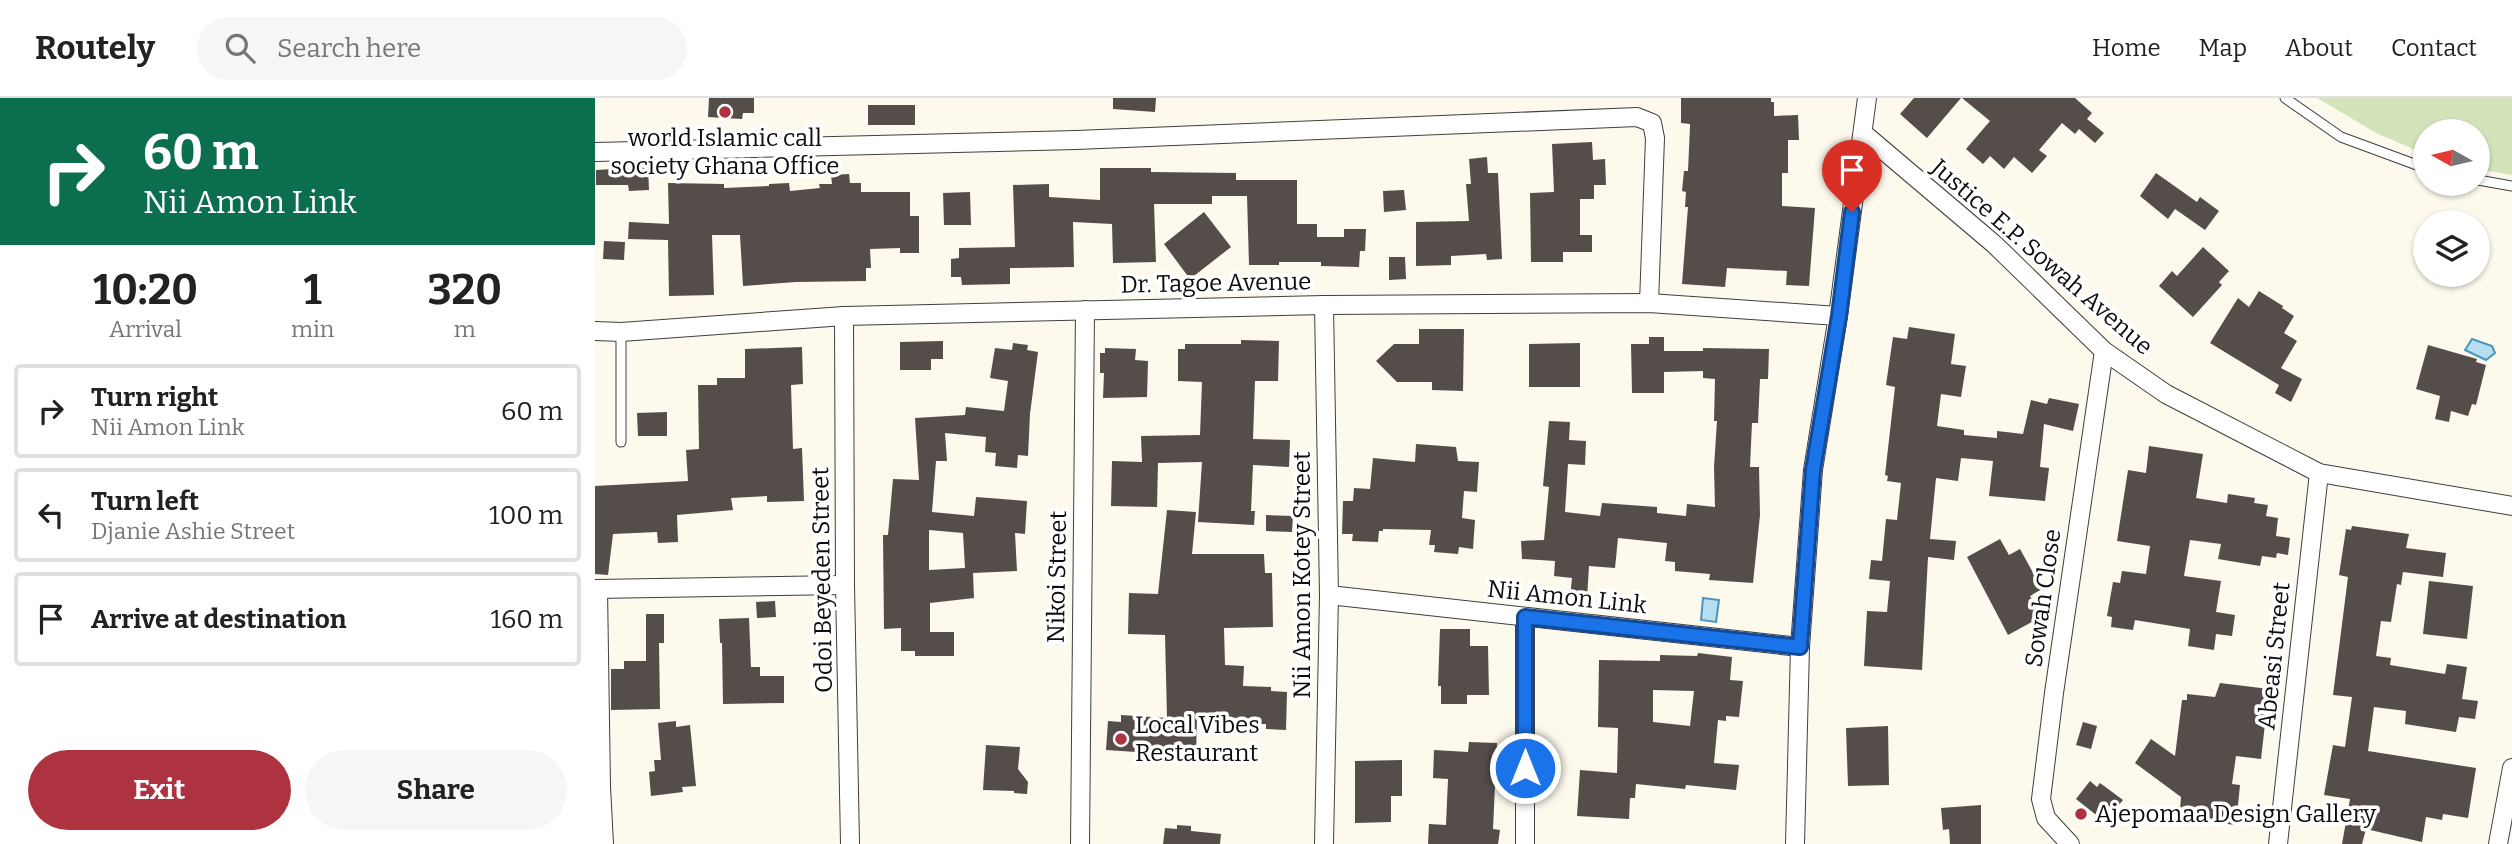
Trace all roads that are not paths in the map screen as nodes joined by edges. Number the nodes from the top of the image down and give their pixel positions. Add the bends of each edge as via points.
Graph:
1 (1867, 98) edge
2 (2285, 98) edge
3 (1863, 134) junction
4 (595, 152) edge
5 (2413, 164) edge
6 (2490, 182) edge
7 (2512, 186) edge
8 (1649, 303) junction
9 (1324, 305) junction
10 (1085, 310) junction
11 (844, 316) junction
12 (1839, 316) junction
13 (595, 331) edge
14 (621, 332) junction
15 (2104, 351) junction
16 (621, 442) dead end
17 (2319, 472) junction
18 (2512, 506) edge
19 (845, 585) junction
20 (597, 589) edge
21 (1329, 595) junction
22 (1525, 617) junction
23 (1800, 647) junction
24 (2512, 768) edge
25 (604, 844) edge
26 (850, 844) edge
27 (1080, 844) edge
28 (1324, 844) edge
29 (1525, 844) edge
30 (1795, 844) edge
31 (2070, 844) edge
32 (2278, 844) edge
33 (2498, 844) edge

1 - 3 street
2 - 5 lane via 2341,137
3 - 12 street
3 - 15 street, Justice E.P. Sowah Avenue via 1994,244
4 - 8 street via 1076,140 1637,117 1652,123 1655,138
6 - 7 lane
8 - 9 street, Dr. Tagoe Avenue
8 - 12 street, Dr. Tagoe Avenue
9 - 10 street, Dr. Tagoe Avenue
9 - 21 street, Nii Amon Kotey Street
10 - 11 street, Dr. Tagoe Avenue
10 - 27 street, Nikoi Street
11 - 14 street, Dr. Tagoe Avenue
11 - 19 street, Odoi Beyeden Street
12 - 23 street via 1813,470
13 - 14 street, Dr. Tagoe Avenue
14 - 16 lane
15 - 17 street, Justice E.P. Sowah Avenue via 2166,394
15 - 31 street, Sowah Close via 2041,799 2046,818
17 - 18 street, Justice E.P. Sowah Avenue
17 - 32 street, Abeasi Street
19 - 20 street
19 - 26 street, Odoi Beyeden Street
20 - 25 street
21 - 22 street, Nii Amon Link
21 - 28 street, Nii Amon Kotey Street
22 - 23 street, Nii Amon Link
22 - 29 street
23 - 30 street
24 - 33 street

